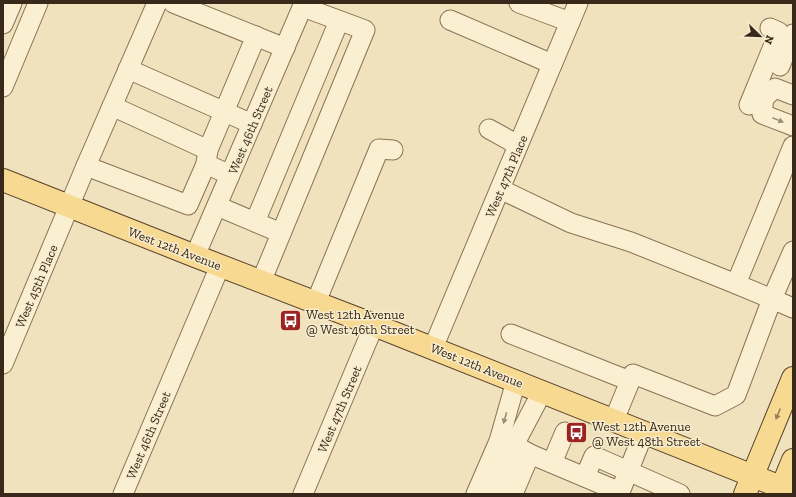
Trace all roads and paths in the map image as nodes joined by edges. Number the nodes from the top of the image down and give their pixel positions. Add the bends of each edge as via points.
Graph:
1 (12, 3) edge
2 (38, 3) edge
3 (157, 3) edge
4 (173, 3) edge
5 (519, 3) edge
6 (578, 3) edge
7 (303, 5) edge
8 (450, 20) dead end
9 (339, 21) junction
10 (570, 22) junction
11 (3, 24) edge
12 (770, 28) dead end
13 (793, 34) edge
14 (256, 36) junction
15 (285, 48) junction
16 (552, 64) junction
17 (780, 66) dead end
18 (128, 69) junction
19 (3, 87) edge
20 (793, 96) edge
21 (749, 105) dead end
22 (112, 106) junction
23 (224, 112) junction
24 (252, 124) junction
25 (793, 126) edge
26 (489, 129) dead end
27 (518, 145) junction
28 (793, 146) edge
29 (392, 150) dead end
30 (207, 157) junction
31 (86, 166) junction
32 (230, 175) junction
33 (3, 180) edge
34 (500, 189) junction
35 (216, 206) junction
36 (69, 207) junction
37 (255, 222) junction
38 (281, 233) junction
39 (793, 251) edge
40 (195, 256) junction
41 (220, 266) junction
42 (261, 282) junction
43 (736, 284) junction
44 (772, 299) junction
45 (316, 302) junction
46 (793, 308) edge
47 (374, 325) junction
48 (511, 334) dead end
49 (433, 348) junction
50 (3, 364) edge
51 (793, 378) edge
52 (516, 381) junction
53 (630, 381) junction
54 (542, 392) junction
55 (614, 420) junction
56 (565, 432) dead end
57 (644, 432) junction
58 (514, 445) junction
59 (530, 454) junction
60 (793, 460) edge
61 (552, 464) junction
62 (628, 472) junction
63 (585, 477) junction
64 (749, 485) edge
65 (785, 491) edge
66 (619, 493) edge
67 (123, 494) edge
68 (303, 494) edge
69 (476, 494) edge
70 (496, 494) edge
71 (513, 494) edge
72 (680, 494) edge

1 - 11 street
2 - 19 street
3 - 18 street, West 45th Place
4 - 14 street
5 - 10 street
6 - 10 street, West 47th Place
7 - 9 street
7 - 15 street, West 46th Street
8 - 16 street
9 - 37 street
9 - 38 street via 365,30
10 - 16 street, West 47th Place
12 - 21 street via 779,32
13 - 17 street
14 - 15 street
14 - 23 street
15 - 24 street, West 46th Street
16 - 27 street, West 47th Place
18 - 22 street, West 45th Place
18 - 23 street
20 -> 25 street via 774,88 764,98 762,114
22 - 30 street
22 - 31 street, West 45th Place
23 - 24 street
23 - 30 street
24 - 32 street, West 46th Street
26 - 27 street
27 - 34 street, West 47th Place
28 - 43 street
29 - 45 street via 379,149
30 - 31 street via 188,205
30 - 32 street
31 - 36 street, West 45th Place
32 - 35 street, West 46th Street
33 - 36 main road, West 12th Avenue
34 - 43 street via 571,223 631,242
34 - 49 street, West 47th Place
35 - 37 street
35 - 40 street, West 46th Street
36 - 40 main road, West 12th Avenue
36 - 50 street, West 45th Place
37 - 38 street
38 - 42 street
39 - 44 street
40 - 41 main road, West 12th Avenue
41 - 42 main road, West 12th Avenue
41 - 67 street, West 46th Street
42 - 45 main road, West 12th Avenue
43 - 44 street
44 - 46 street
44 - 53 street via 736,395 715,406 633,374
45 - 47 main road, West 12th Avenue
47 - 49 main road, West 12th Avenue
47 - 68 street, West 47th Street
48 - 53 street
49 - 52 main road, West 12th Avenue
51 -> 64 main road
52 - 54 main road, West 12th Avenue
52 -> 69 street via 499,441
53 - 55 street
54 - 55 main road, West 12th Avenue
54 - 58 street
55 - 57 main road, West 12th Avenue
56 - 61 street
57 - 62 street
57 - 64 main road, West 12th Avenue
58 - 59 street
58 - 70 street
59 - 61 street
59 - 71 street
60 - 65 main road
61 - 63 street
62 - 63 street via 594,456
62 - 66 street
62 - 72 street
63 - 66 street
64 - 65 main road, West 12th Avenue

